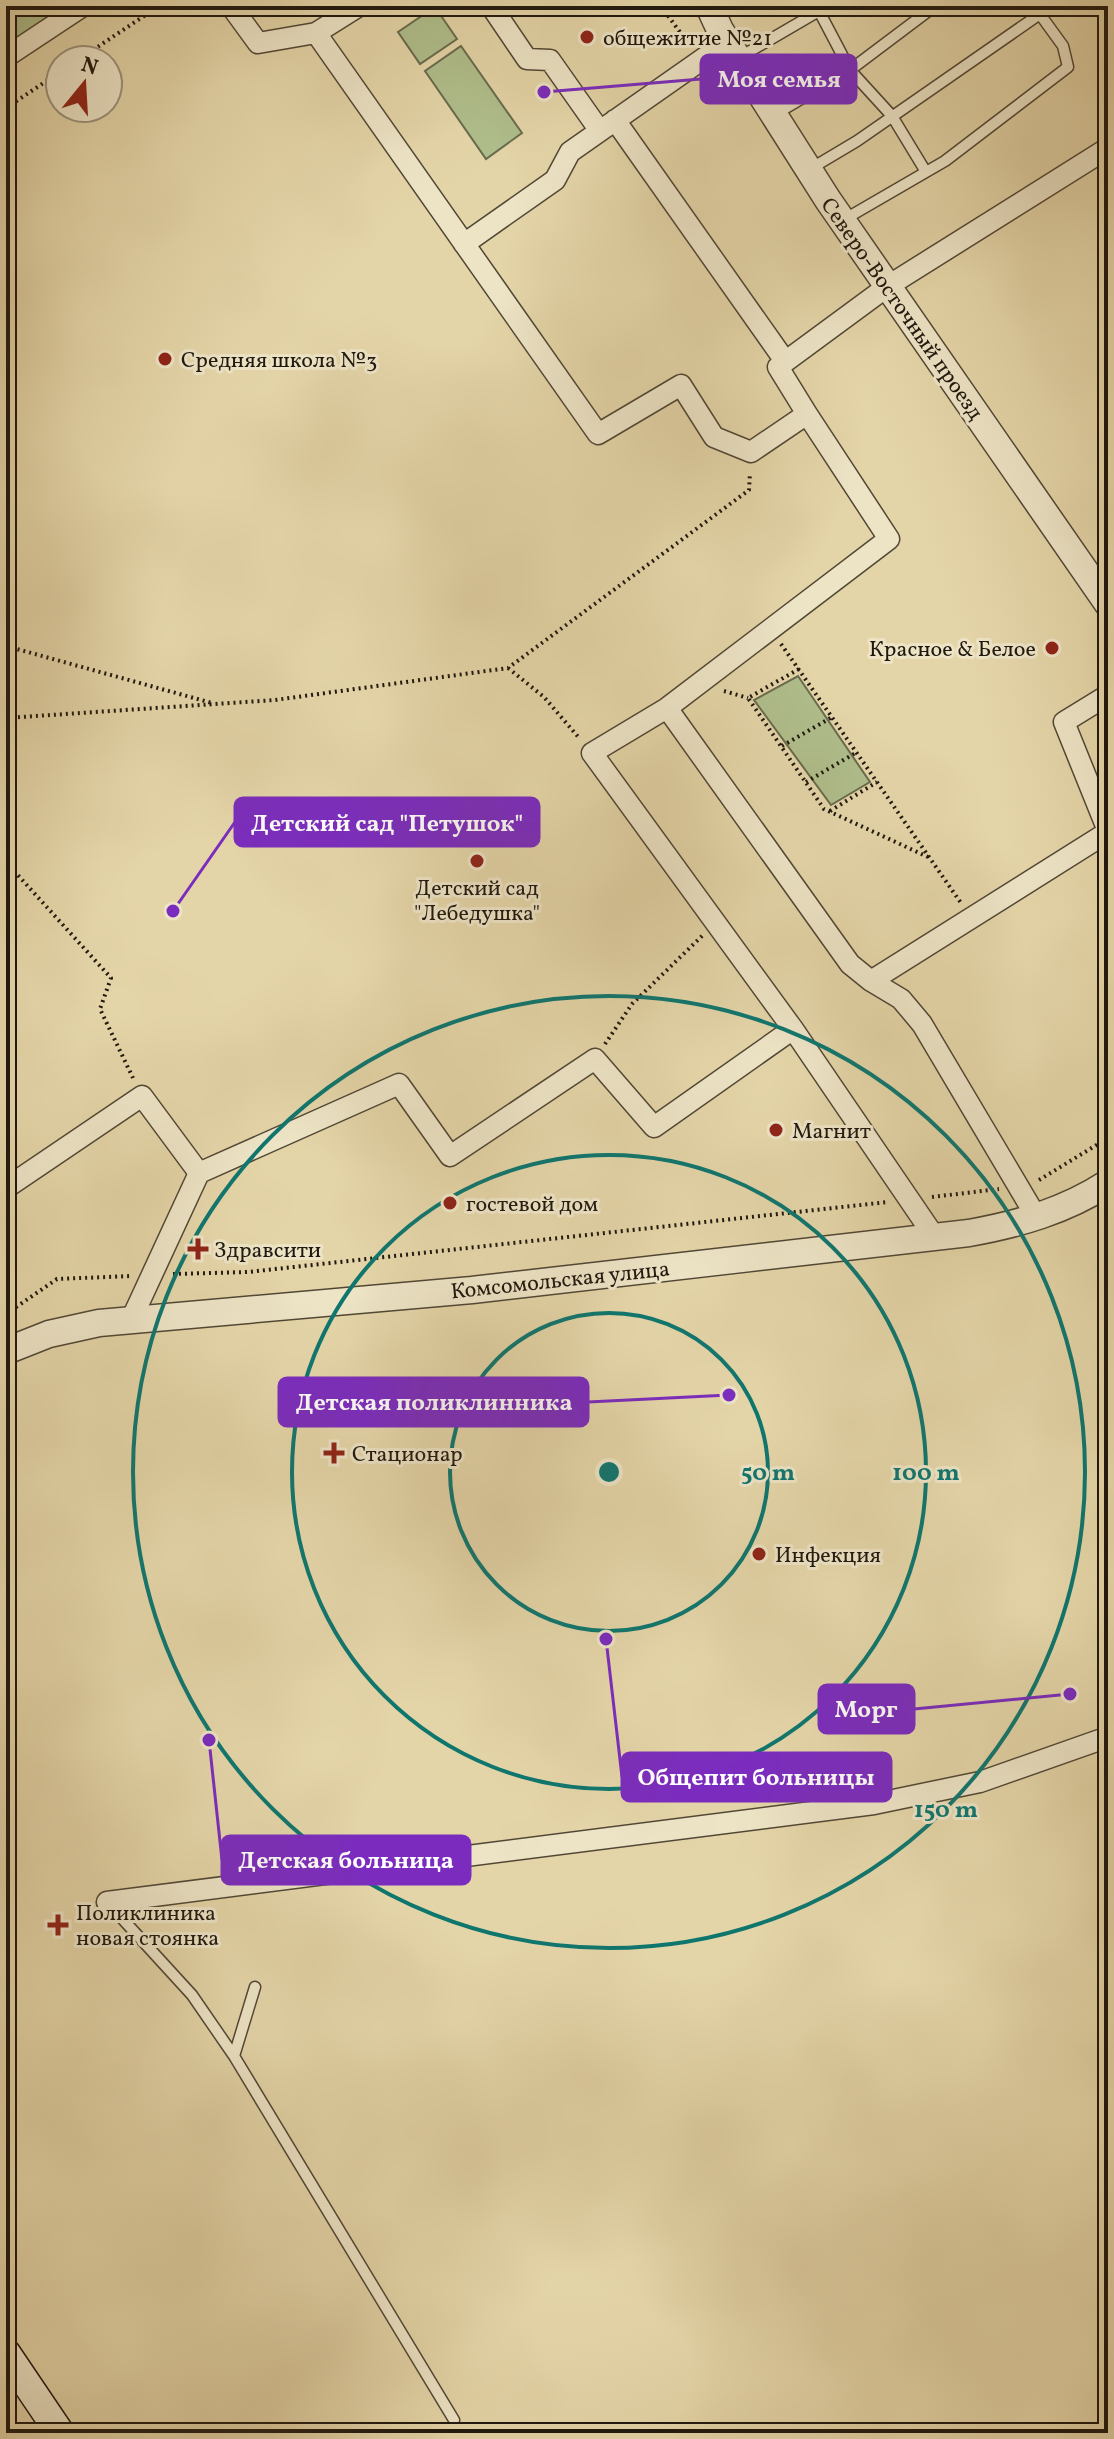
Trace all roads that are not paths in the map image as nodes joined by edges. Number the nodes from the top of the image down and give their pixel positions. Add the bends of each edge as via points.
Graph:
1 (231, 6) edge
2 (359, 6) edge
3 (491, 6) edge
4 (709, 6) edge
5 (935, 6) edge
6 (93, 7) edge
7 (820, 8) edge
8 (1037, 10) edge
9 (316, 33) junction
10 (732, 50) junction
11 (6, 57) edge
12 (850, 70) junction
13 (774, 115) junction
14 (892, 116) junction
15 (607, 126) junction
16 (1108, 148) edge
17 (809, 170) junction
18 (926, 172) junction
19 (842, 221) junction
20 (464, 244) junction
21 (888, 286) junction
22 (785, 361) junction
23 (807, 414) junction
24 (1108, 604) edge
25 (1108, 695) edge
26 (667, 708) junction
27 (1108, 832) edge
28 (871, 981) junction
29 (793, 1029) junction
30 (199, 1173) junction
31 (1108, 1183) edge
32 (6, 1188) edge
33 (1037, 1218) junction
34 (934, 1236) junction
35 (131, 1320) junction
36 (6, 1351) edge
37 (1108, 1737) edge
38 (107, 1902) joint
39 (255, 1987) dead end
40 (234, 2056) junction
41 (6, 2353) edge
42 (454, 2420) dead end
43 (60, 2433) edge

1 - 9 street via 258,43
2 - 9 street
3 - 15 street via 527,59 550,60
4 - 10 street, Северо-Восточный проезд
5 - 12 lane
6 - 11 street
7 - 10 lane
7 - 12 lane
8 - 14 lane
8 - 18 lane via 1063,46 1068,67
9 - 20 street
10 - 13 street, Северо-Восточный проезд
10 - 15 street via 700,60
12 - 13 lane
12 - 14 lane
13 - 17 street, Северо-Восточный проезд
14 - 17 lane
14 - 18 lane
15 - 20 street via 570,152 555,180
15 - 22 street
16 - 21 street
17 - 19 street, Северо-Восточный проезд
18 - 19 lane
19 - 21 street, Северо-Восточный проезд
20 - 23 street via 598,434 681,385 714,437 751,452
21 - 22 street
21 - 24 street, Северо-Восточный проезд
22 - 23 street via 778,367
23 - 26 street via 889,539
25 - 27 street via 1064,722
26 - 28 street via 850,964
26 - 29 street via 592,753
27 - 28 street
28 - 33 street via 901,999 922,1024
29 - 30 street via 654,1127 595,1059 450,1156 399,1084
29 - 34 street
30 - 32 street via 142,1096
30 - 35 street
31 - 33 street, Комсомольская улица
33 - 34 street, Комсомольская улица
34 - 35 street, Комсомольская улица via 472,1290
35 - 36 street, Комсомольская улица via 49,1334
37 - 38 street via 980,1782 874,1804
38 - 40 lane via 192,1995
39 - 40 lane
40 - 42 lane
41 - 43 main road

